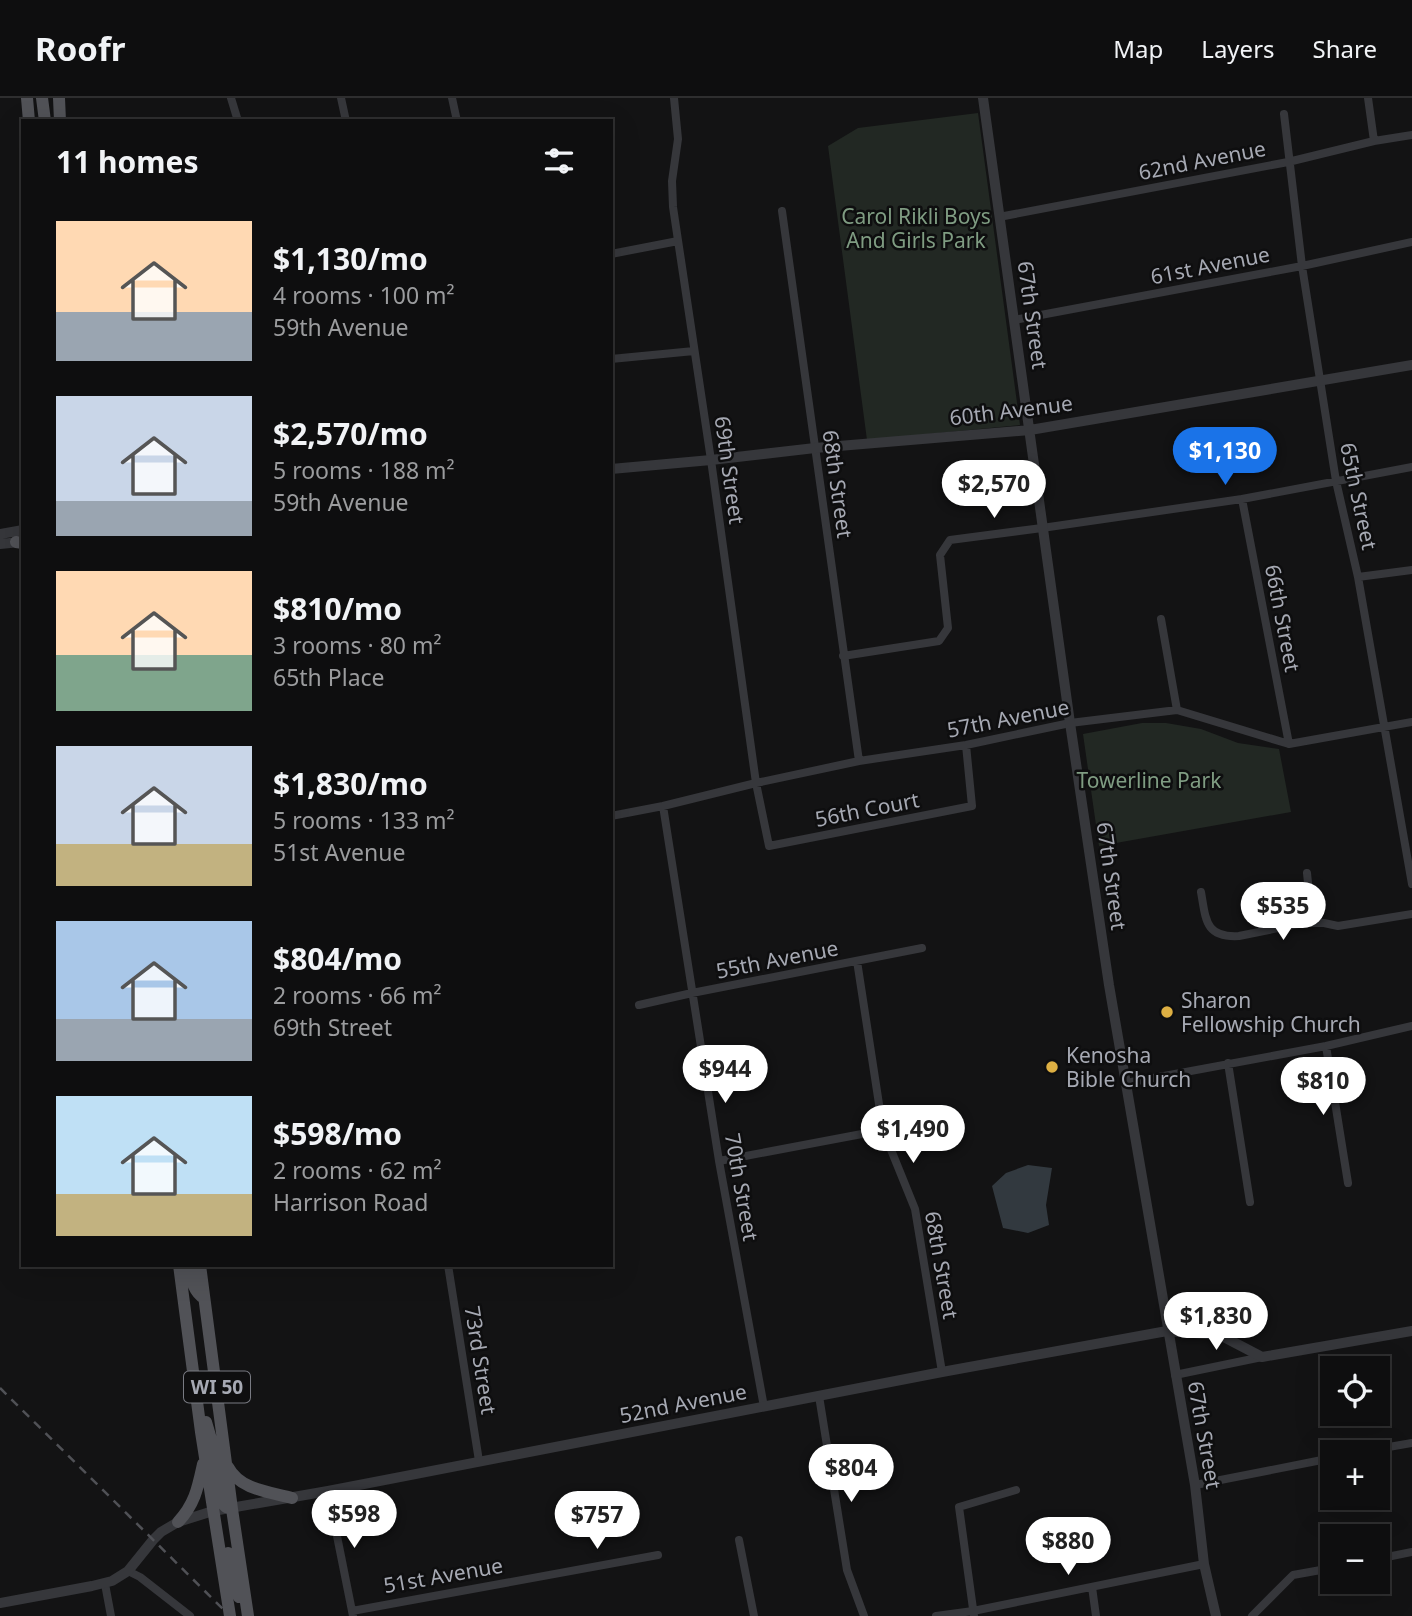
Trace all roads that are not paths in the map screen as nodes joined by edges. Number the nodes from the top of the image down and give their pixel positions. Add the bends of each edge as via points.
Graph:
1 (27, 98) edge
2 (42, 98) edge
3 (59, 98) edge
4 (231, 98) edge
5 (341, 98) edge
6 (452, 98) edge
7 (674, 98) edge
8 (983, 98) edge
9 (1368, 98) edge
10 (1284, 114) dead end
11 (29, 119) edge
12 (46, 119) edge
13 (60, 119) edge
14 (237, 119) edge
15 (346, 119) edge
16 (457, 119) edge
17 (1412, 135) edge
18 (1374, 141) junction
19 (1289, 162) junction
20 (782, 211) dead end
21 (999, 218) junction
22 (678, 241) junction
23 (1412, 242) edge
24 (613, 254) edge
25 (1302, 266) junction
26 (1014, 320) junction
27 (694, 351) junction
28 (613, 359) edge
29 (1412, 365) edge
30 (1320, 382) junction
31 (1030, 430) junction
32 (815, 448) junction
33 (711, 460) junction
34 (1412, 467) edge
35 (613, 469) edge
36 (1336, 481) junction
37 (1242, 499) junction
38 (1042, 528) junction
39 (21, 530) edge
40 (0, 534) edge
41 (20, 542) edge
42 (0, 544) edge
43 (1412, 570) edge
44 (1358, 578) junction
45 (1161, 619) dead end
46 (844, 656) junction
47 (1177, 710) junction
48 (1412, 722) edge
49 (1070, 723) junction
50 (1385, 727) junction
51 (1289, 744) junction
52 (966, 745) junction
53 (859, 761) junction
54 (756, 783) junction
55 (663, 806) junction
56 (613, 816) edge
57 (769, 846) joint
58 (1307, 873) dead end
59 (1412, 884) edge
60 (1201, 892) dead end
61 (1412, 914) edge
62 (1312, 922) junction
63 (922, 948) dead end
64 (857, 961) junction
65 (692, 993) junction
66 (639, 1005) dead end
67 (1412, 1026) edge
68 (1326, 1046) junction
69 (1228, 1063) junction
70 (1126, 1083) junction
71 (883, 1130) junction
72 (719, 1161) junction
73 (1348, 1183) dead end
74 (1250, 1202) dead end
75 (179, 1267) edge
76 (189, 1267) edge
77 (200, 1267) edge
78 (448, 1267) edge
79 (205, 1298) junction
80 (1167, 1331) junction
81 (1412, 1331) edge
82 (1262, 1357) junction
83 (942, 1372) junction
84 (1175, 1375) junction
85 (196, 1395) junction
86 (819, 1396) junction
87 (764, 1407) junction
88 (1412, 1443) edge
89 (1390, 1447) edge
90 (205, 1457) junction
91 (1320, 1460) edge
92 (479, 1461) junction
93 (226, 1463) junction
94 (1195, 1485) junction
95 (1016, 1490) dead end
96 (328, 1491) junction
97 (292, 1498) junction
98 (232, 1509) junction
99 (213, 1511) junction
100 (178, 1522) junction
101 (739, 1540) dead end
102 (1412, 1552) edge
103 (658, 1555) dead end
104 (1390, 1556) edge
105 (1204, 1564) junction
106 (1320, 1570) edge
107 (128, 1571) junction
108 (105, 1584) junction
109 (1092, 1587) junction
110 (0, 1603) edge
111 (352, 1613) edge
112 (974, 1613) edge
113 (111, 1616) edge
114 (190, 1616) edge
115 (230, 1616) edge
116 (248, 1616) edge
117 (754, 1616) edge
118 (864, 1616) edge
119 (936, 1616) edge
120 (1096, 1616) edge
121 (1216, 1616) edge
122 (1252, 1616) edge

1 - 11 main road
2 - 12 main road
3 - 13 main road
4 - 14 street
5 - 15 street
6 - 16 street
7 - 22 street, 69th Street via 678,139 671,181
8 - 21 street, 67th Street
9 - 18 street
10 - 19 street, 65th Street
17 - 18 street, 62nd Avenue
18 - 19 street, 62nd Avenue
19 - 21 street, 62nd Avenue
19 - 25 street, 65th Street
20 - 32 street, 68th Street
21 - 26 street, 67th Street
22 - 24 street
22 - 27 street, 69th Street
23 - 25 street, 61st Avenue
25 - 26 street, 61st Avenue
25 - 30 street, 65th Street
26 - 31 street, 67th Street
27 - 28 street
27 - 33 street, 69th Street
29 - 30 street, 60th Avenue
30 - 31 street, 60th Avenue
30 - 36 street, 65th Street
31 - 32 street, 60th Avenue
31 - 38 street, 67th Street
32 - 33 street, 60th Avenue
32 - 46 street, 68th Street
33 - 35 street, 60th Avenue
33 - 54 street, 69th Street
34 - 36 street
36 - 37 street
36 - 44 street, 65th Street
37 - 38 street
37 - 51 street, 66th Street
38 - 46 street via 950,540 940,555 948,628 939,640
38 - 49 street, 67th Street
39 - 40 street
41 - 42 street
43 - 44 street
44 - 50 street, 65th Street
45 - 47 street
46 - 53 street, 68th Street
47 - 49 street, 57th Avenue
47 - 51 street, 57th Avenue
48 - 50 street, 57th Avenue
49 - 52 street, 57th Avenue
49 - 70 street, 67th Street
50 - 51 street, 57th Avenue
50 - 59 street, 65th Street
52 - 53 street, 57th Avenue
52 - 57 street, 56th Court via 972,806
53 - 54 street, 57th Avenue
54 - 55 street, 57th Avenue
54 - 57 street, 69th Street
55 - 56 street, 57th Avenue
55 - 65 street, 70th Street
58 - 62 street
60 - 62 street via 1209,926 1219,935 1239,936
61 - 62 street via 1338,926
63 - 64 street, 55th Avenue
64 - 65 street, 55th Avenue
64 - 71 street, 68th Street
65 - 66 street, 55th Avenue
65 - 72 street, 70th Street
67 - 68 street
68 - 69 street
68 - 73 street
69 - 70 street
69 - 74 street
70 - 80 street, 67th Street
71 - 72 street
71 - 83 street, 68th Street via 915,1209
72 - 87 street, 70th Street
75 - 85 main road, WI 50
76 - 79 main road via 194,1288
77 - 79 main road, WI 50
78 - 92 street, 73rd Street
79 - 93 main road, WI 50
80 - 82 street, 52nd Avenue via 1220,1335
80 - 83 street, 52nd Avenue
80 - 84 street, 67th Street
81 - 82 street
82 - 84 street
83 - 86 street, 52nd Avenue
84 - 94 street, 67th Street
85 - 90 main road, WI 50
85 - 98 main road via 213,1446 221,1502
86 - 87 street, 52nd Avenue
86 - 118 street via 847,1570
87 - 92 street, 52nd Avenue
88 - 89 street
90 - 99 main road, WI 50
90 - 100 main road via 189,1511
91 - 94 street
92 - 96 street, 52nd Avenue
93 - 97 main road via 233,1476 250,1486
93 - 98 main road, WI 50
94 - 105 street, 67th Street
95 - 112 street via 959,1507
96 - 97 street, 52nd Avenue
96 - 111 street
97 - 98 street, 52nd Avenue
98 - 99 street, 52nd Avenue
98 - 116 main road, WI 50
99 - 100 street, 52nd Avenue
99 - 115 main road, WI 50
99 - 116 main road via 223,1523 235,1586
100 - 107 street, 52nd Avenue via 161,1532
101 - 117 street
102 - 104 street
103 - 111 street, 51st Avenue
105 - 109 street
105 - 121 street, 67th Street
106 - 122 street via 1293,1575
107 - 108 street
107 - 114 street
108 - 110 street
108 - 113 street
109 - 112 street
109 - 120 street
112 - 119 street

